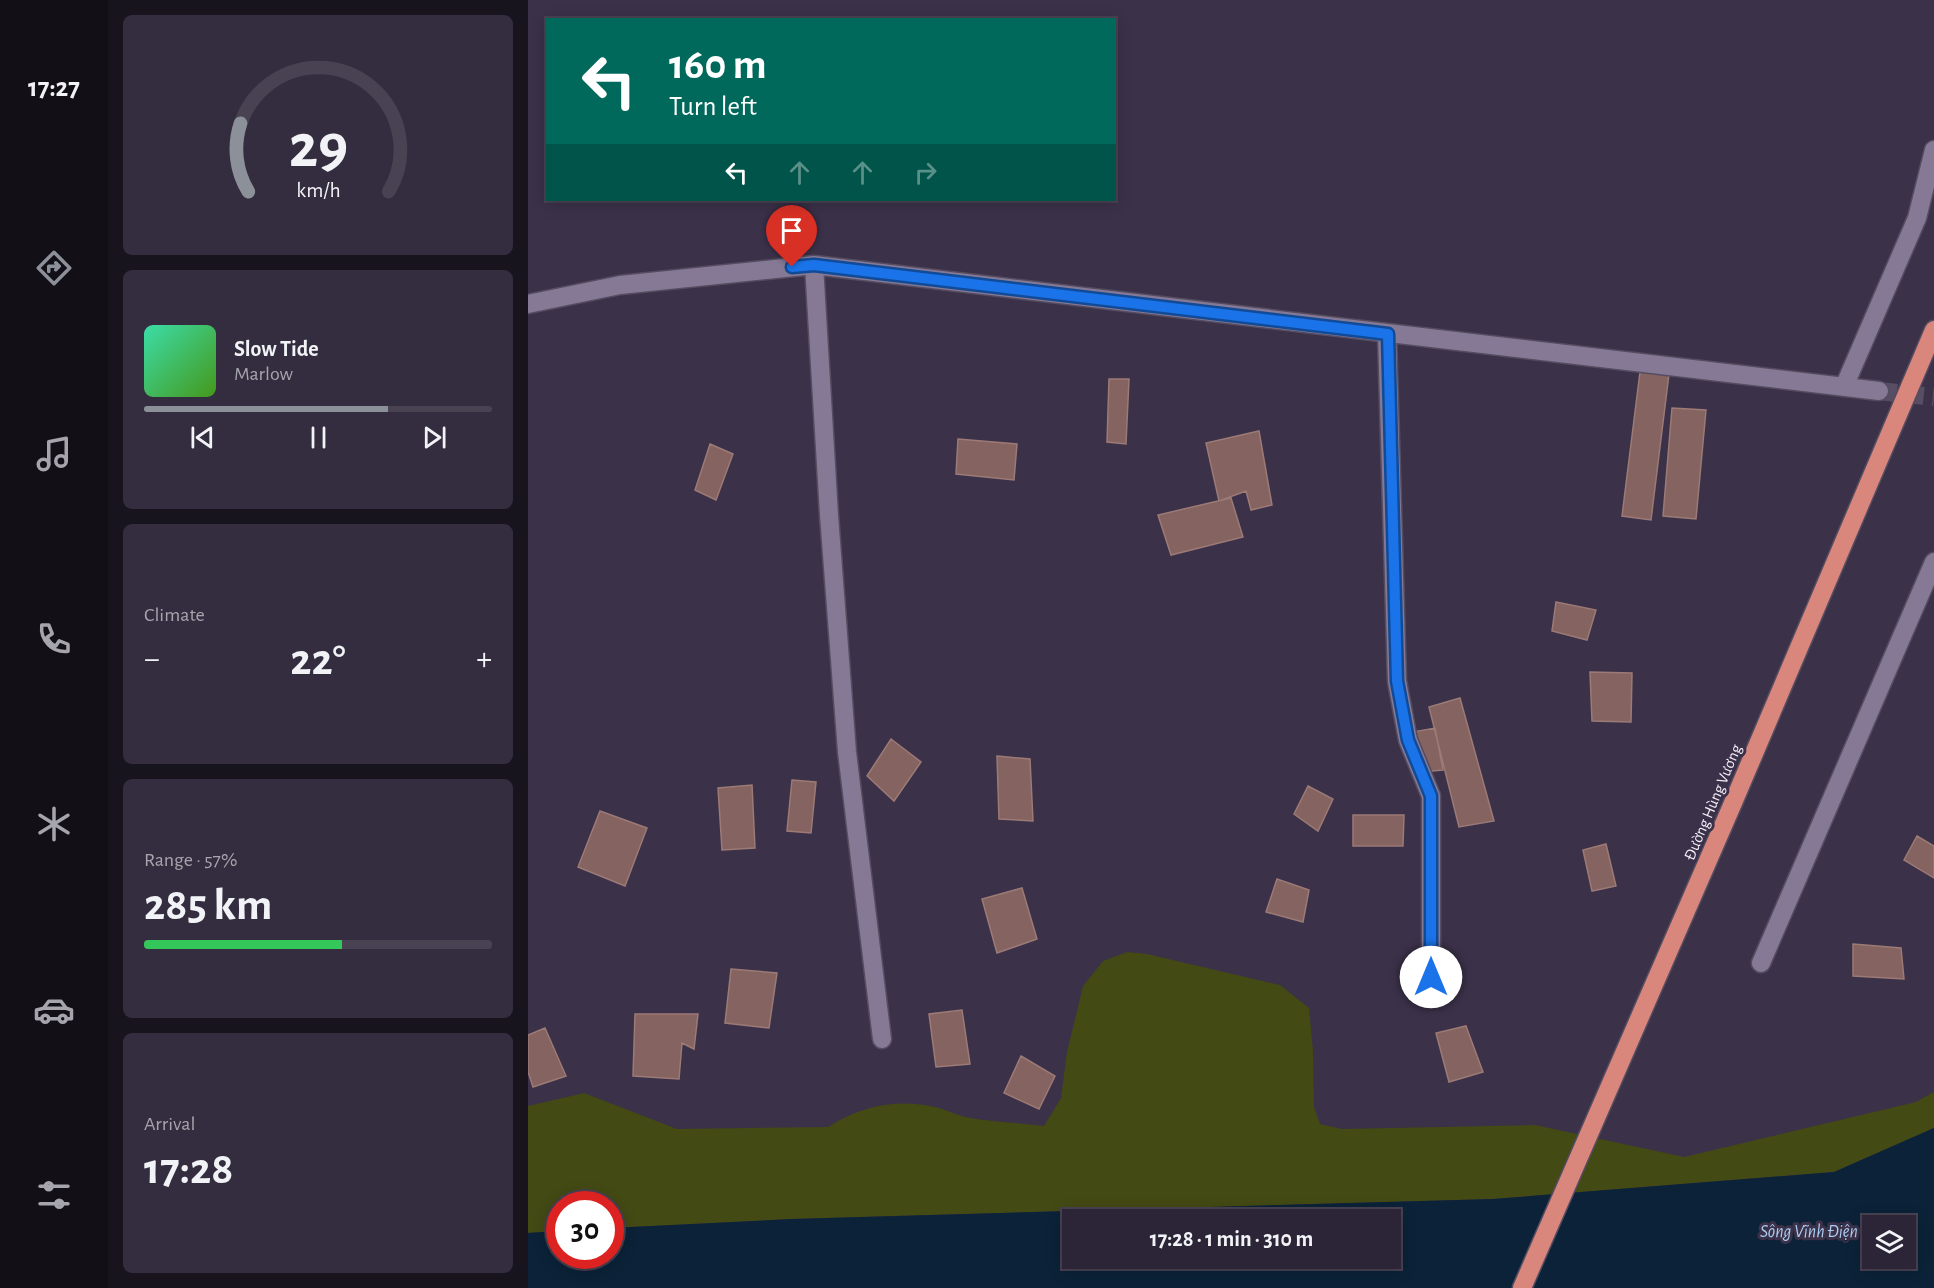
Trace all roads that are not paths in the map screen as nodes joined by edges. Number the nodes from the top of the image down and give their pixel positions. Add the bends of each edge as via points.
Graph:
1 (1934, 150) edge
2 (814, 265) junction
3 (528, 304) edge
4 (1934, 330) edge
5 (1388, 334) junction
6 (1844, 387) junction
7 (1879, 391) tunnel mouth
8 (1934, 562) edge
9 (1761, 963) dead end
10 (1431, 977) dead end
11 (882, 1039) dead end
12 (1522, 1288) edge

1 - 6 street via 1917,218
2 - 3 street via 620,285
2 - 5 street
2 - 11 street via 847,752
4 - 12 highway, Đường Hùng Vương
5 - 6 street
5 - 10 street via 1397,681 1408,740 1431,796
6 - 7 street
8 - 9 street

